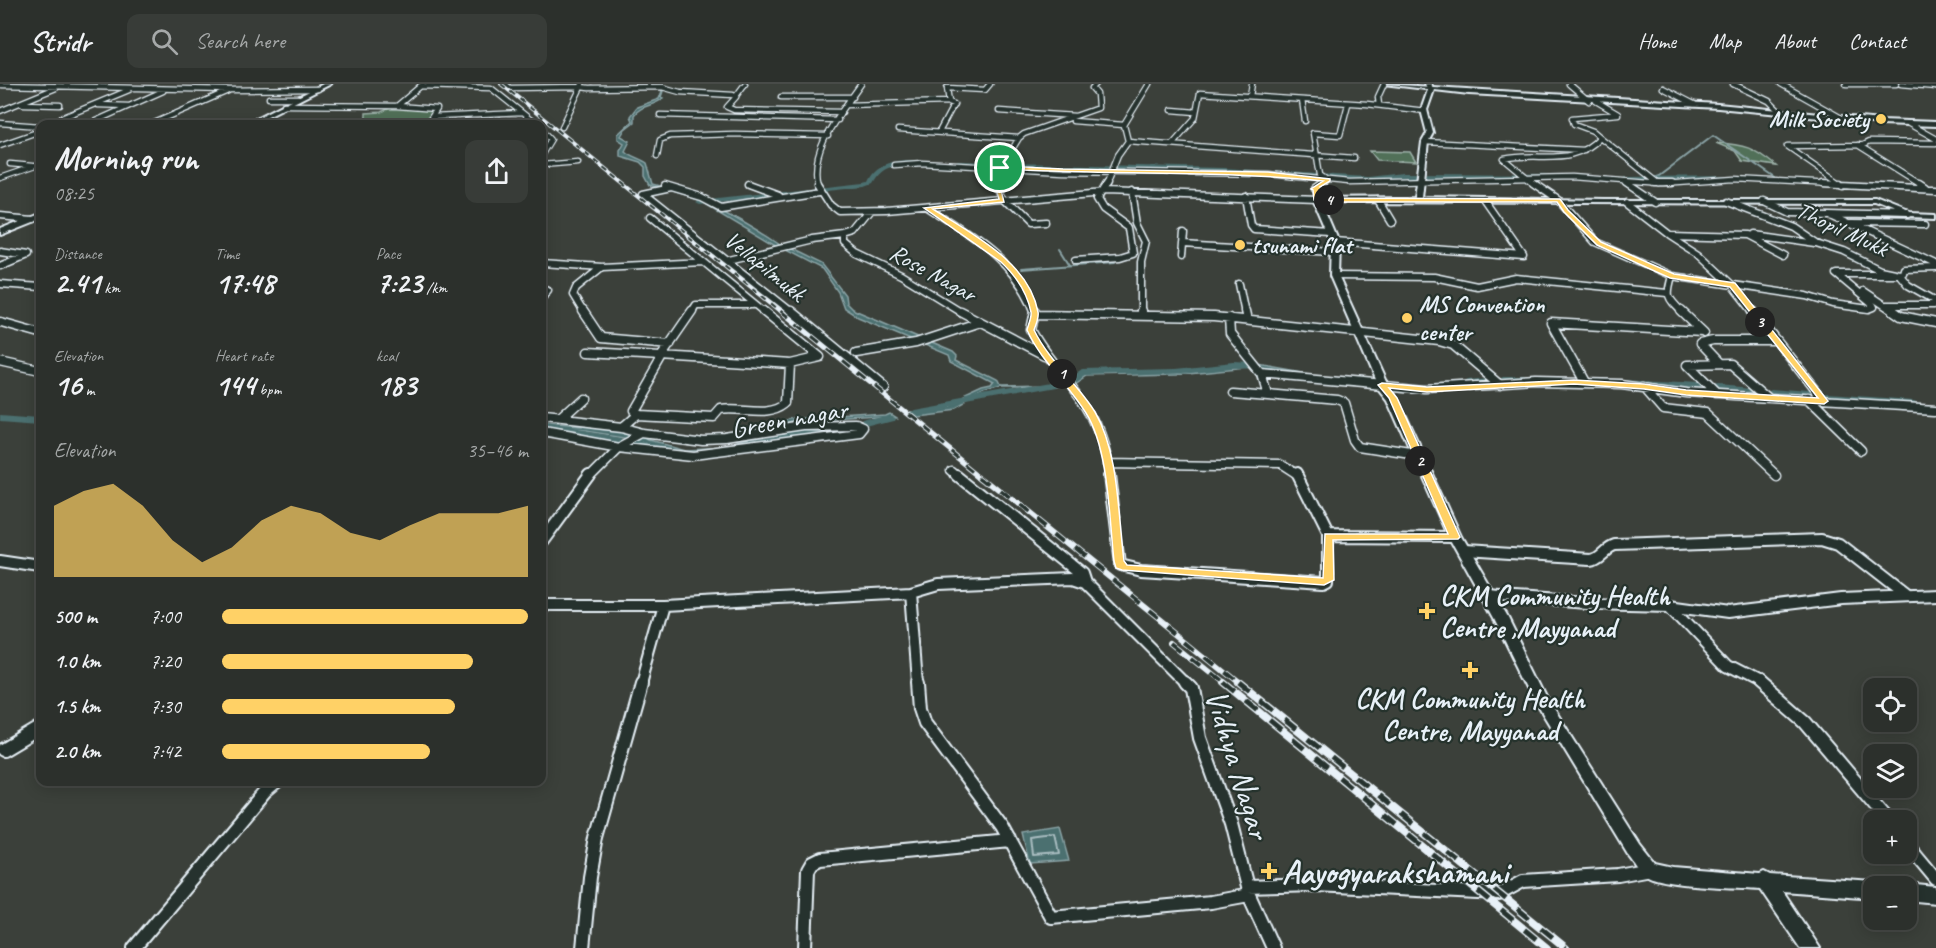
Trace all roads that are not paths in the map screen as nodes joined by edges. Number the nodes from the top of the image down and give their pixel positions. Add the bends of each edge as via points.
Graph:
1 (93, 84) edge
2 (151, 84) edge
3 (328, 84) edge
4 (505, 84) edge
5 (745, 84) edge
6 (861, 84) edge
7 (990, 84) edge
8 (1096, 84) edge
9 (1149, 84) edge
10 (1252, 84) edge
11 (1385, 84) edge
12 (1569, 84) edge
13 (1733, 84) edge
14 (1781, 84) edge
15 (1846, 84) edge
16 (1896, 84) edge
17 (1901, 84) edge
18 (0, 85) edge
19 (422, 85) edge
20 (534, 86) edge
21 (581, 86) edge
22 (1429, 86) edge
23 (59, 87) junction
24 (553, 87) junction
25 (1936, 87) edge
26 (83, 88) junction
27 (1663, 88) dead end
28 (131, 89) junction
29 (139, 89) junction
30 (165, 89) junction
31 (318, 89) junction
32 (230, 90) junction
33 (548, 93) dead end
34 (736, 96) junction
35 (1250, 96) junction
36 (781, 97) dead end
37 (853, 97) junction
38 (269, 98) dead end
39 (298, 98) junction
40 (1302, 100) junction
41 (116, 101) dead end
42 (142, 101) junction
43 (1592, 101) junction
44 (949, 102) junction
45 (917, 103) junction
46 (20, 104) junction
47 (1348, 104) junction
48 (1694, 104) junction
49 (60, 105) dead end
50 (89, 105) junction
51 (284, 105) junction
52 (846, 105) junction
53 (1379, 105) junction
54 (132, 106) junction
55 (398, 106) junction
56 (734, 110) junction
57 (1172, 110) dead end
58 (0, 111) edge
59 (999, 111) dead end
60 (1425, 111) junction
61 (842, 112) junction
62 (1196, 112) junction
63 (1780, 112) junction
64 (522, 113) junction
65 (915, 113) dead end
66 (660, 115) dead end
67 (1078, 116) junction
68 (433, 117) junction
69 (730, 119) junction
70 (58, 120) edge
71 (98, 120) edge
72 (161, 120) edge
73 (256, 120) edge
74 (430, 120) edge
75 (530, 120) edge
76 (838, 120) junction
77 (1066, 120) junction
78 (1845, 120) junction
79 (1305, 121) dead end
80 (1909, 124) junction
81 (1936, 124) edge
82 (0, 125) edge
83 (1124, 125) junction
84 (36, 126) edge
85 (562, 128) dead end
86 (725, 128) dead end
87 (898, 130) dead end
88 (939, 132) junction
89 (36, 133) edge
90 (722, 134) junction
91 (828, 136) junction
92 (1600, 137) junction
93 (1018, 138) junction
94 (1128, 141) junction
95 (1936, 141) edge
96 (1425, 142) junction
97 (1172, 144) junction
98 (0, 145) edge
99 (1858, 146) junction
100 (1586, 150) junction
101 (657, 156) dead end
102 (1318, 156) junction
103 (1354, 158) dead end
104 (578, 162) dead end
105 (10, 164) dead end
106 (546, 165) edge
107 (894, 165) dead end
108 (36, 166) edge
109 (36, 167) edge
110 (1000, 168) junction
111 (1109, 171) junction
112 (1523, 177) junction
113 (0, 178) edge
114 (1420, 179) junction
115 (1328, 180) junction
116 (1624, 181) junction
117 (748, 184) dead end
118 (1659, 184) junction
119 (660, 185) dead end
120 (1843, 185) junction
121 (671, 188) junction
122 (1933, 189) edge
123 (819, 191) junction
124 (1105, 192) junction
125 (1131, 192) junction
126 (1246, 196) junction
127 (783, 197) junction
128 (1418, 199) junction
129 (1317, 200) junction
130 (1378, 200) junction
131 (1558, 200) junction
132 (1002, 201) junction
133 (1485, 201) junction
134 (1726, 201) junction
135 (1764, 201) junction
136 (1627, 202) junction
137 (1655, 202) junction
138 (927, 208) junction
139 (872, 212) junction
140 (1827, 213) junction
141 (1909, 215) junction
142 (0, 216) edge
143 (1936, 216) edge
144 (36, 218) edge
145 (36, 218) edge
146 (650, 218) dead end
147 (1390, 220) dead end
148 (1046, 223) dead end
149 (1846, 223) junction
150 (1183, 231) dead end
151 (0, 232) edge
152 (1667, 233) junction
153 (1739, 234) junction
154 (845, 236) junction
155 (1182, 243) junction
156 (1333, 243) junction
157 (1816, 243) junction
158 (0, 251) edge
159 (1783, 255) dead end
160 (1181, 256) dead end
161 (729, 260) junction
162 (1076, 260) dead end
163 (703, 262) junction
164 (546, 263) edge
165 (0, 266) edge
166 (1936, 266) edge
167 (602, 267) junction
168 (1899, 274) junction
169 (1335, 276) junction
170 (1672, 276) junction
171 (0, 284) edge
172 (1239, 284) dead end
173 (1732, 285) junction
174 (1853, 287) junction
175 (36, 288) edge
176 (1667, 293) junction
177 (1936, 303) edge
178 (753, 305) junction
179 (1886, 305) junction
180 (1035, 314) junction
181 (1142, 314) junction
182 (1229, 318) junction
183 (1246, 320) junction
184 (1, 322) edge
185 (980, 322) junction
186 (1936, 323) edge
187 (36, 332) edge
188 (1358, 332) junction
189 (1702, 332) junction
190 (1713, 341) junction
191 (1776, 341) junction
192 (670, 344) junction
193 (588, 352) dead end
194 (856, 353) dead end
195 (1044, 355) junction
196 (662, 357) junction
197 (0, 362) edge
198 (1718, 363) junction
199 (790, 364) junction
200 (36, 369) edge
201 (1258, 369) junction
202 (1584, 382) junction
203 (1382, 385) junction
204 (1500, 385) junction
205 (1644, 386) junction
206 (884, 387) dead end
207 (1230, 391) dead end
208 (1268, 394) junction
209 (1717, 395) junction
210 (580, 398) dead end
211 (1769, 398) junction
212 (1809, 400) junction
213 (1824, 401) junction
214 (1936, 408) edge
215 (636, 414) junction
216 (546, 419) edge
217 (557, 420) junction
218 (621, 427) junction
219 (644, 433) junction
220 (546, 434) edge
221 (619, 447) junction
222 (1861, 451) dead end
223 (1418, 456) junction
224 (1107, 462) junction
225 (954, 470) dead end
226 (1774, 475) dead end
227 (546, 535) edge
228 (1328, 536) junction
229 (1455, 537) junction
230 (1462, 551) junction
231 (0, 561) edge
232 (36, 566) edge
233 (1085, 582) junction
234 (911, 592) junction
235 (1936, 595) edge
236 (1487, 596) junction
237 (1906, 596) junction
238 (546, 604) edge
239 (663, 604) junction
240 (1670, 605) junction
241 (36, 730) edge
242 (1, 751) edge
243 (272, 786) edge
244 (1880, 810) edge
245 (1010, 841) junction
246 (1917, 856) edge
247 (1650, 869) junction
248 (1936, 879) edge
249 (1764, 880) junction
250 (1863, 889) edge
251 (1248, 891) junction
252 (1917, 893) edge
253 (1936, 895) edge
254 (134, 948) edge
255 (583, 948) edge
256 (805, 948) edge
257 (1273, 948) edge
258 (1811, 948) edge

1 - 26 street
2 - 29 street
3 - 31 main road
4 - 20 street via 510,88
5 - 34 street
6 - 37 street
7 - 44 street via 985,90 947,88
8 - 67 street via 1092,88 1098,108
9 - 83 street
10 - 35 street
11 - 22 main road
11 - 53 street via 1378,97
12 - 43 street
13 - 63 street via 1769,101
14 - 78 street
15 - 16 street
17 - 25 street
18 - 23 street
19 - 55 street
19 - 64 street via 491,88
20 - 24 street
21 - 24 street
21 - 34 street via 662,87
21 - 85 street
22 - 43 main road
22 - 60 street
23 - 26 street
23 - 46 street
24 - 33 street
26 - 28 street
27 - 48 street
28 - 29 street
28 - 50 street
29 - 30 street
30 - 32 street
30 - 42 street
31 - 32 street
31 - 39 main road
32 - 72 street
34 - 56 street via 727,107
35 - 40 street
35 - 62 street via 1200,93
36 - 37 street
37 - 52 street
38 - 39 street
39 - 51 main road
40 - 47 street
40 - 79 street
41 - 42 street
42 - 54 street
43 - 48 main road
43 - 92 street via 1618,114 1572,118 1574,124
44 - 45 street
44 - 88 street via 954,104 952,111
45 - 52 street
45 - 65 street
46 - 49 street
46 - 58 street
47 - 53 street
47 - 102 street via 1340,135 1313,132
48 - 63 main road
50 - 54 street
50 - 70 street via 88,109
51 - 55 street
51 - 73 main road
52 - 61 street
53 - 60 street
54 - 71 street
55 - 68 street via 434,107 437,109
56 - 61 street
56 - 69 street
57 - 62 street
59 - 67 street
60 - 96 street via 1430,133
61 - 76 street
62 - 97 street
63 - 78 main road
64 - 68 street
64 - 75 street
66 - 69 street
67 - 77 street
68 - 74 street
69 - 76 street
76 - 91 street
77 - 83 street
77 - 93 street
78 - 80 main road
80 - 81 main road
80 - 95 street
82 - 84 street
83 - 94 street
86 - 90 street
87 - 88 street
88 - 93 street
89 - 98 street
90 - 91 street
90 - 101 street via 660,140
91 - 123 street via 820,147 815,170
92 - 100 street
92 - 118 street
93 - 110 street
94 - 97 street
94 - 111 street via 1119,149
95 - 99 street
96 - 100 street
96 - 114 street
97 - 102 street
99 - 120 street via 1787,146
99 - 122 street
100 - 112 street via 1571,157 1504,159
102 - 103 street
102 - 115 street via 1320,174
104 - 106 street
105 - 108 street
107 - 110 street
109 - 113 street
110 - 111 street
110 - 132 street via 996,178
111 - 115 street via 1268,174
111 - 124 street
112 - 114 street
112 - 116 street
112 - 131 street
114 - 115 street
114 - 128 street
115 - 129 street via 1314,189 1324,190 1316,191
116 - 118 street
116 - 137 street
117 - 127 street
118 - 120 street via 1735,179
119 - 121 street
120 - 122 street
121 - 127 street via 720,207
121 - 161 street, Vellapilmukk via 643,194
123 - 127 street
123 - 139 street via 835,210
124 - 125 street
124 - 132 street
124 - 162 street via 1097,199 1103,209 1129,228 1133,252 1120,257
125 - 126 street
125 - 181 street via 1137,223 1146,241 1141,262
126 - 129 street
126 - 156 street via 1254,229
128 - 130 street
128 - 133 street
129 - 130 street
129 - 156 street
130 - 147 street
131 - 133 street
131 - 136 street
131 - 170 street via 1596,242
132 - 138 street
132 - 148 street via 1028,224
133 - 156 street via 1524,257
134 - 135 street
134 - 137 street
134 - 157 street, Thopil Mukk via 1791,226
135 - 140 street via 1784,211
135 - 141 street via 1875,202
136 - 137 street
136 - 152 street
138 - 139 street
138 - 180 street via 974,238 1014,271
139 - 154 street, Rose Nagar via 855,233
140 - 141 street
140 - 149 street
141 - 143 street
141 - 149 street via 1928,225
142 - 144 street
145 - 151 main road
146 - 163 street
149 - 166 street
150 - 155 street
152 - 153 street
152 - 173 street via 1698,252
153 - 157 street
153 - 159 street
154 - 161 street
154 - 185 street, Rose Nagar via 845,244 857,254
155 - 156 street
155 - 160 street
156 - 169 street
157 - 168 street, Thopil Mukk
158 - 165 street via 26,255
161 - 206 street, Vellapilmukk
163 - 167 street
163 - 178 street
164 - 167 street
166 - 168 street via 1904,269
167 - 192 street via 573,295 598,336
168 - 174 street via 1836,274
168 - 177 street, Thopil Mukk via 1908,285
169 - 176 street via 1434,276 1477,286 1516,278
169 - 188 street
170 - 173 street
170 - 176 street
171 - 175 street
172 - 183 street
173 - 174 street via 1873,308
173 - 191 street
174 - 179 street
176 - 189 street via 1671,303
177 - 179 street
178 - 192 street via 696,305
178 - 199 street via 820,357
179 - 186 street via 1901,316
180 - 181 street
180 - 195 street via 1030,330
181 - 182 street
182 - 183 street
182 - 201 street via 1230,334
183 - 188 street
184 - 187 street
185 - 194 street via 916,343
185 - 195 street, Rose Nagar
188 - 203 street
188 - 204 street via 1447,342
189 - 190 street
189 - 202 street via 1551,323
190 - 191 street
190 - 198 street via 1700,346
191 - 213 street
192 - 196 street
193 - 196 street
195 - 224 street via 1091,413 1106,448
196 - 199 street
196 - 215 street via 631,411
197 - 200 street
198 - 209 street via 1687,365
198 - 211 street via 1736,367
199 - 215 street via 788,403 778,409 726,409 714,418
201 - 203 street
201 - 208 street
202 - 204 street
202 - 205 street
203 - 204 street via 1427,389
203 - 223 street via 1393,398
205 - 209 street
205 - 226 street via 1663,408 1707,413
207 - 208 street
208 - 223 street via 1337,400 1344,403 1360,447
209 - 211 street
210 - 217 street
211 - 212 street
212 - 213 street
212 - 222 street
213 - 214 street
215 - 218 street
216 - 217 street
217 - 218 street
218 - 219 street
219 - 221 street
219 - 221 street, Green nagar via 700,440 806,427 863,429 859,434 693,455
220 - 221 street, Green nagar
221 - 227 street via 567,503
223 - 229 street
224 - 228 street via 1289,467 1296,473
224 - 228 street via 1119,561 1126,568 1324,582 1328,580
225 - 233 street, Vidhya Nagar via 1082,573
228 - 229 street
229 - 230 street
230 - 236 street
230 - 237 street via 1591,559 1599,558 1614,544 1822,538 1838,543
231 - 232 street
233 - 234 street via 1073,578 938,584
233 - 251 street, Vidhya Nagar via 1191,688 1200,738
234 - 239 street
234 - 245 street via 920,708 925,723
235 - 237 street
236 - 240 street
236 - 247 street via 1542,701
237 - 240 street via 1841,598 1728,613
238 - 239 street
239 - 255 street via 597,838
240 - 244 street via 1728,666 1756,679 1805,722
241 - 242 street
243 - 254 street
245 - 251 street via 1051,917 1211,902
245 - 256 street via 820,859 812,863 808,870
246 - 248 street
247 - 249 street via 1673,875
247 - 251 street via 1523,881 1499,894 1315,885
249 - 250 street
249 - 258 street
251 - 257 street, Vidhya Nagar
252 - 253 street

